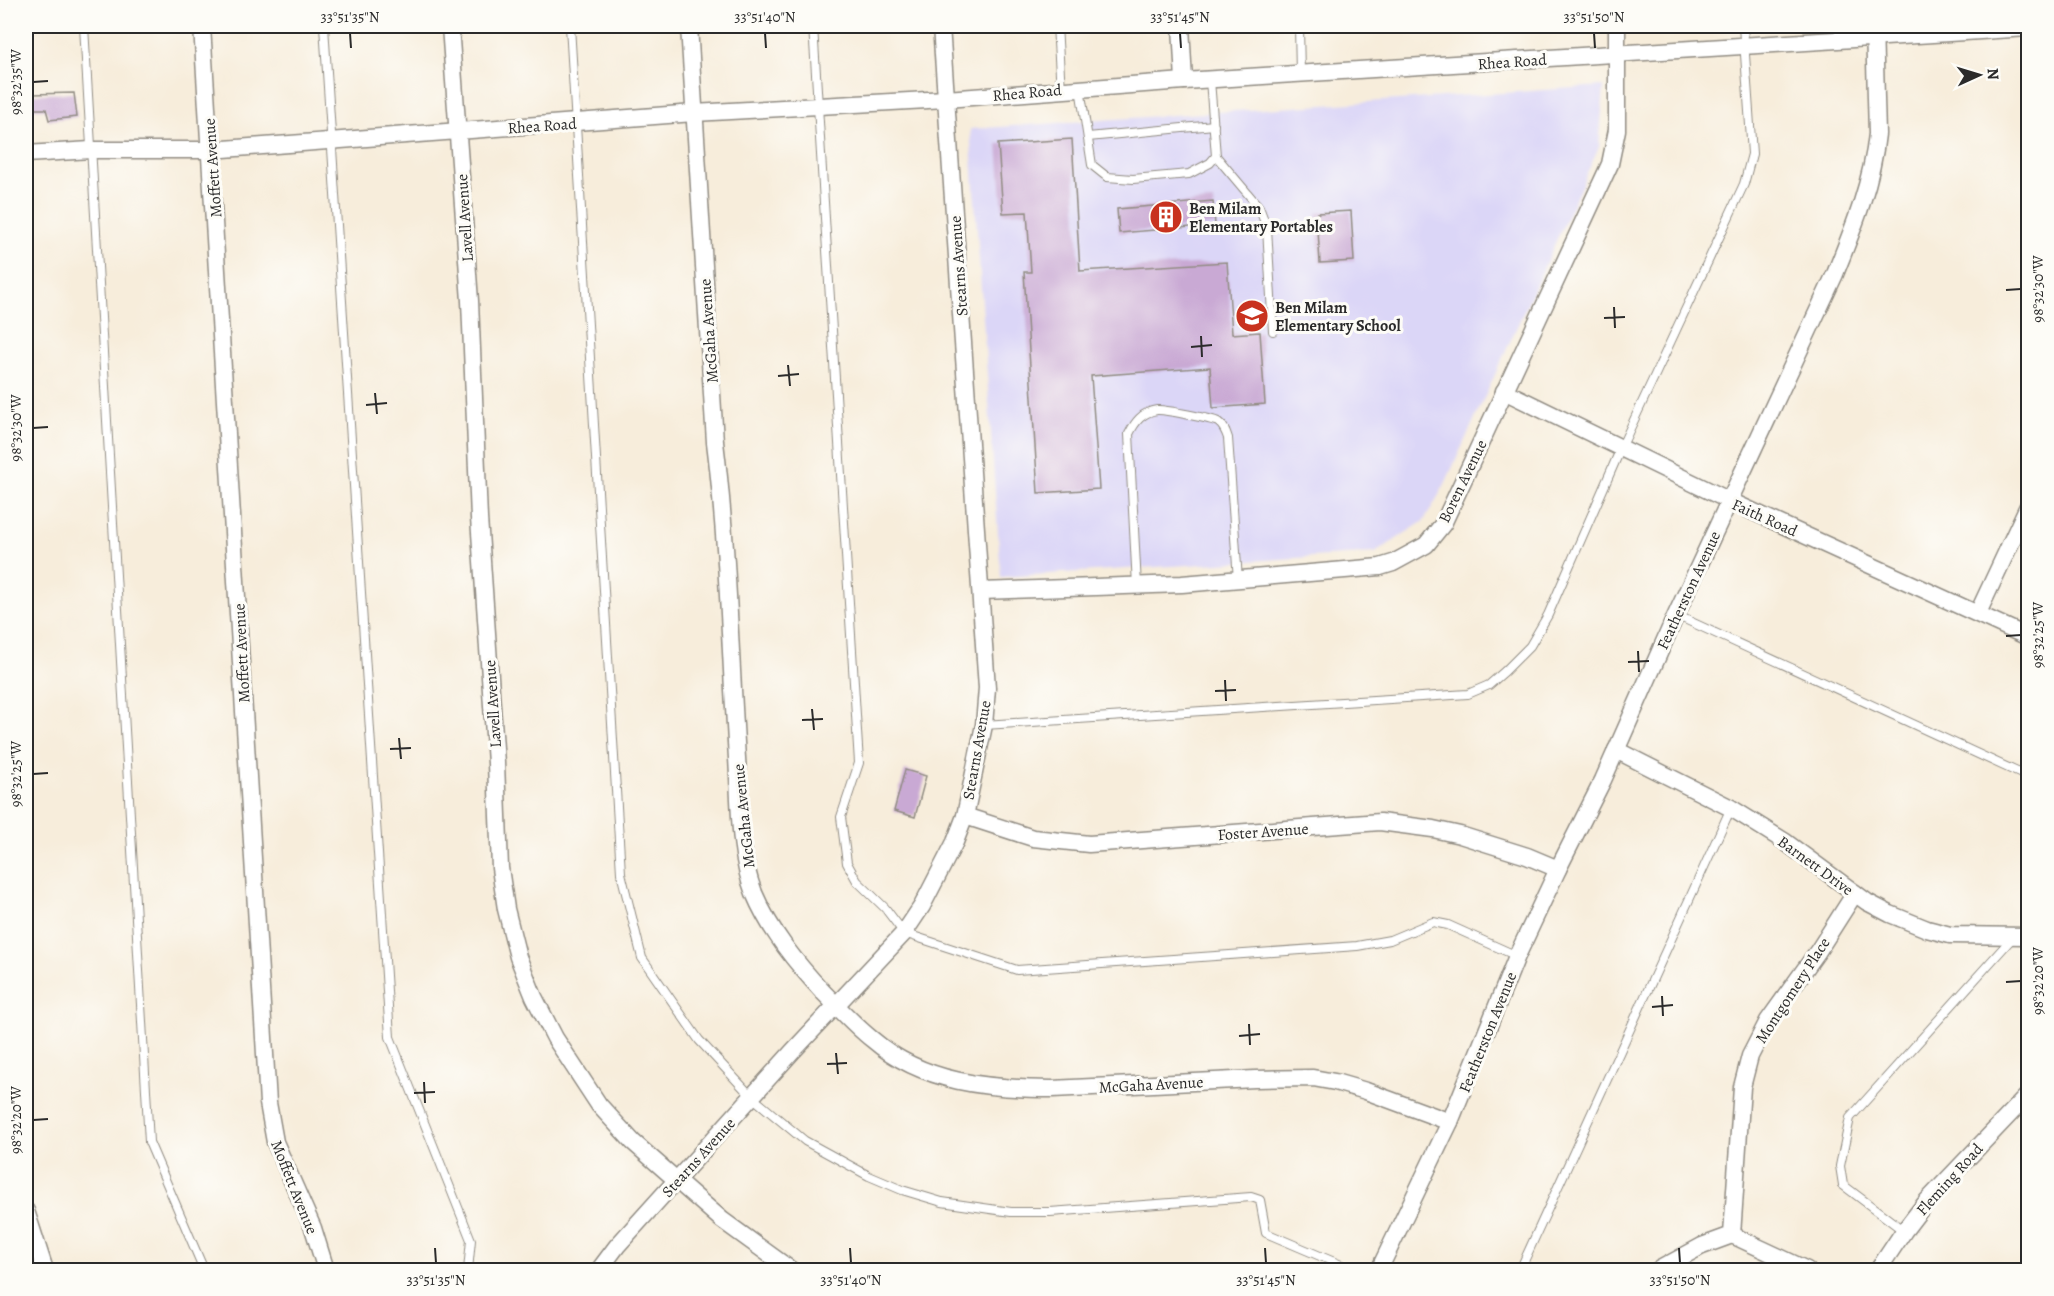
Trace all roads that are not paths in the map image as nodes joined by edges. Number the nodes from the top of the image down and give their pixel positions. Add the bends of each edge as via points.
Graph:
1 (84, 26) edge
2 (202, 26) edge
3 (324, 26) edge
4 (450, 26) edge
5 (570, 26) edge
6 (689, 26) edge
7 (813, 26) edge
8 (941, 26) edge
9 (1057, 26) edge
10 (1181, 26) edge
11 (1299, 26) edge
12 (1617, 26) edge
13 (1743, 26) edge
14 (2028, 27) edge
15 (1874, 31) edge
16 (1743, 46) junction
17 (1618, 54) junction
18 (1300, 74) junction
19 (1210, 80) junction
20 (1184, 81) junction
21 (1080, 88) junction
22 (1061, 90) junction
23 (946, 99) junction
24 (819, 106) junction
25 (694, 113) junction
26 (576, 122) junction
27 (1214, 125) junction
28 (459, 131) junction
29 (1088, 137) junction
30 (332, 140) junction
31 (91, 150) junction
32 (211, 150) junction
33 (26, 154) edge
34 (1216, 156) junction
35 (1273, 331) dead end
36 (1504, 392) junction
37 (1621, 448) junction
38 (1730, 501) junction
39 (2028, 506) edge
40 (1238, 580) junction
41 (1137, 586) junction
42 (981, 591) junction
43 (1978, 613) junction
44 (1676, 615) junction
45 (2028, 637) edge
46 (984, 725) junction
47 (1616, 750) junction
48 (2028, 777) edge
49 (1731, 808) junction
50 (965, 816) junction
51 (1558, 869) junction
52 (1855, 893) junction
53 (904, 933) junction
54 (2021, 936) edge
55 (1517, 956) junction
56 (837, 1006) junction
57 (2028, 1095) edge
58 (752, 1096) junction
59 (1450, 1122) junction
60 (676, 1181) junction
61 (26, 1211) edge
62 (1904, 1231) junction
63 (1732, 1234) junction
64 (1779, 1264) edge
65 (45, 1270) edge
66 (204, 1270) edge
67 (326, 1270) edge
68 (468, 1270) edge
69 (599, 1270) edge
70 (791, 1270) edge
71 (1353, 1270) edge
72 (1379, 1270) edge
73 (1520, 1270) edge
74 (1658, 1270) edge
75 (1807, 1270) edge
76 (1878, 1270) edge

1 - 31 lane
2 - 32 street, Moffett Avenue
3 - 30 lane
4 - 28 street, Lavell Avenue
5 - 26 lane
6 - 25 street, McGaha Avenue
7 - 24 lane
8 - 23 street, Stearns Avenue
9 - 22 lane
10 - 20 street
11 - 18 lane
12 - 17 street, Boren Avenue
13 - 16 lane
14 - 15 street, Rhea Road
15 - 16 street, Rhea Road
15 - 38 street, Featherston Avenue via 1877,135 1858,216
16 - 17 street, Rhea Road
16 - 37 lane via 1752,154 1744,184
17 - 18 street, Rhea Road
17 - 36 street, Boren Avenue via 1617,130 1610,164
18 - 19 street, Rhea Road
19 - 20 street, Rhea Road
19 - 27 lane
20 - 21 street, Rhea Road
21 - 22 street, Rhea Road
21 - 29 lane
22 - 23 street, Rhea Road
23 - 24 street, Rhea Road
23 - 42 street, Stearns Avenue
24 - 25 street, Rhea Road
24 - 53 lane via 859,763 841,817 842,837 847,863 857,881
25 - 26 street, Rhea Road
25 - 56 street, McGaha Avenue via 745,854 754,892 775,933 798,965
26 - 28 street, Rhea Road
26 - 58 lane via 621,873 642,957 699,1040
27 - 29 lane
27 - 34 lane
28 - 30 street, Rhea Road
28 - 60 street, Lavell Avenue via 500,868 506,909 518,957 534,997 574,1069 599,1105
29 - 34 lane via 1092,165 1107,177 1189,174
30 - 32 street, Rhea Road
30 - 68 lane via 390,1037 471,1239
31 - 32 street, Rhea Road
31 - 33 street, Rhea Road
31 - 66 lane via 149,1142
32 - 67 street, Moffett Avenue via 268,1103 275,1142 313,1228
34 - 35 lane via 1259,207 1267,228
36 - 37 street, Faith Road
36 - 40 street, Boren Avenue via 1443,524 1426,545 1380,567
37 - 38 street, Faith Road
37 - 46 lane via 1548,615 1530,646 1489,685 1468,694
38 - 43 street, Faith Road
38 - 44 street, Featherston Avenue
39 - 43 street
40 - 41 street, Boren Avenue
40 - 41 lane via 1224,427 1211,420 1158,410 1135,421 1129,434
41 - 42 street, Boren Avenue
42 - 46 street, Stearns Avenue via 987,688
43 - 45 street, Faith Road
44 - 47 street, Featherston Avenue
44 - 48 lane
46 - 50 street, Stearns Avenue
47 - 49 street, Barnett Drive
47 - 51 street, Featherston Avenue
49 - 52 street, Barnett Drive
49 - 73 lane
50 - 51 street, Foster Avenue via 1033,838 1089,844 1380,822 1460,835
50 - 53 street, Stearns Avenue via 928,896
51 - 55 street, Featherston Avenue
52 - 54 street, Barnett Drive via 1890,914 1950,935
52 - 63 street, Montgomery Place via 1768,1022 1750,1056 1742,1087
53 - 55 lane via 1017,970 1357,946 1390,940 1433,922
53 - 56 street, Stearns Avenue
54 - 62 lane via 1850,1118 1840,1166 1843,1185
55 - 59 street, Featherston Avenue
56 - 58 street, Stearns Avenue
56 - 59 street, McGaha Avenue via 873,1041 905,1062 972,1085 1052,1089 1313,1078 1366,1091
57 - 62 street, Fleming Road
58 - 60 street, Stearns Avenue
58 - 71 lane via 805,1141 869,1176 932,1199 980,1209 1050,1212 1251,1197 1260,1200 1266,1233
59 - 72 street, Featherston Avenue
60 - 69 street, Stearns Avenue
60 - 70 street, Lavell Avenue
61 - 65 street
62 - 76 street, Fleming Road
63 - 64 street
63 - 74 street
64 - 75 street

